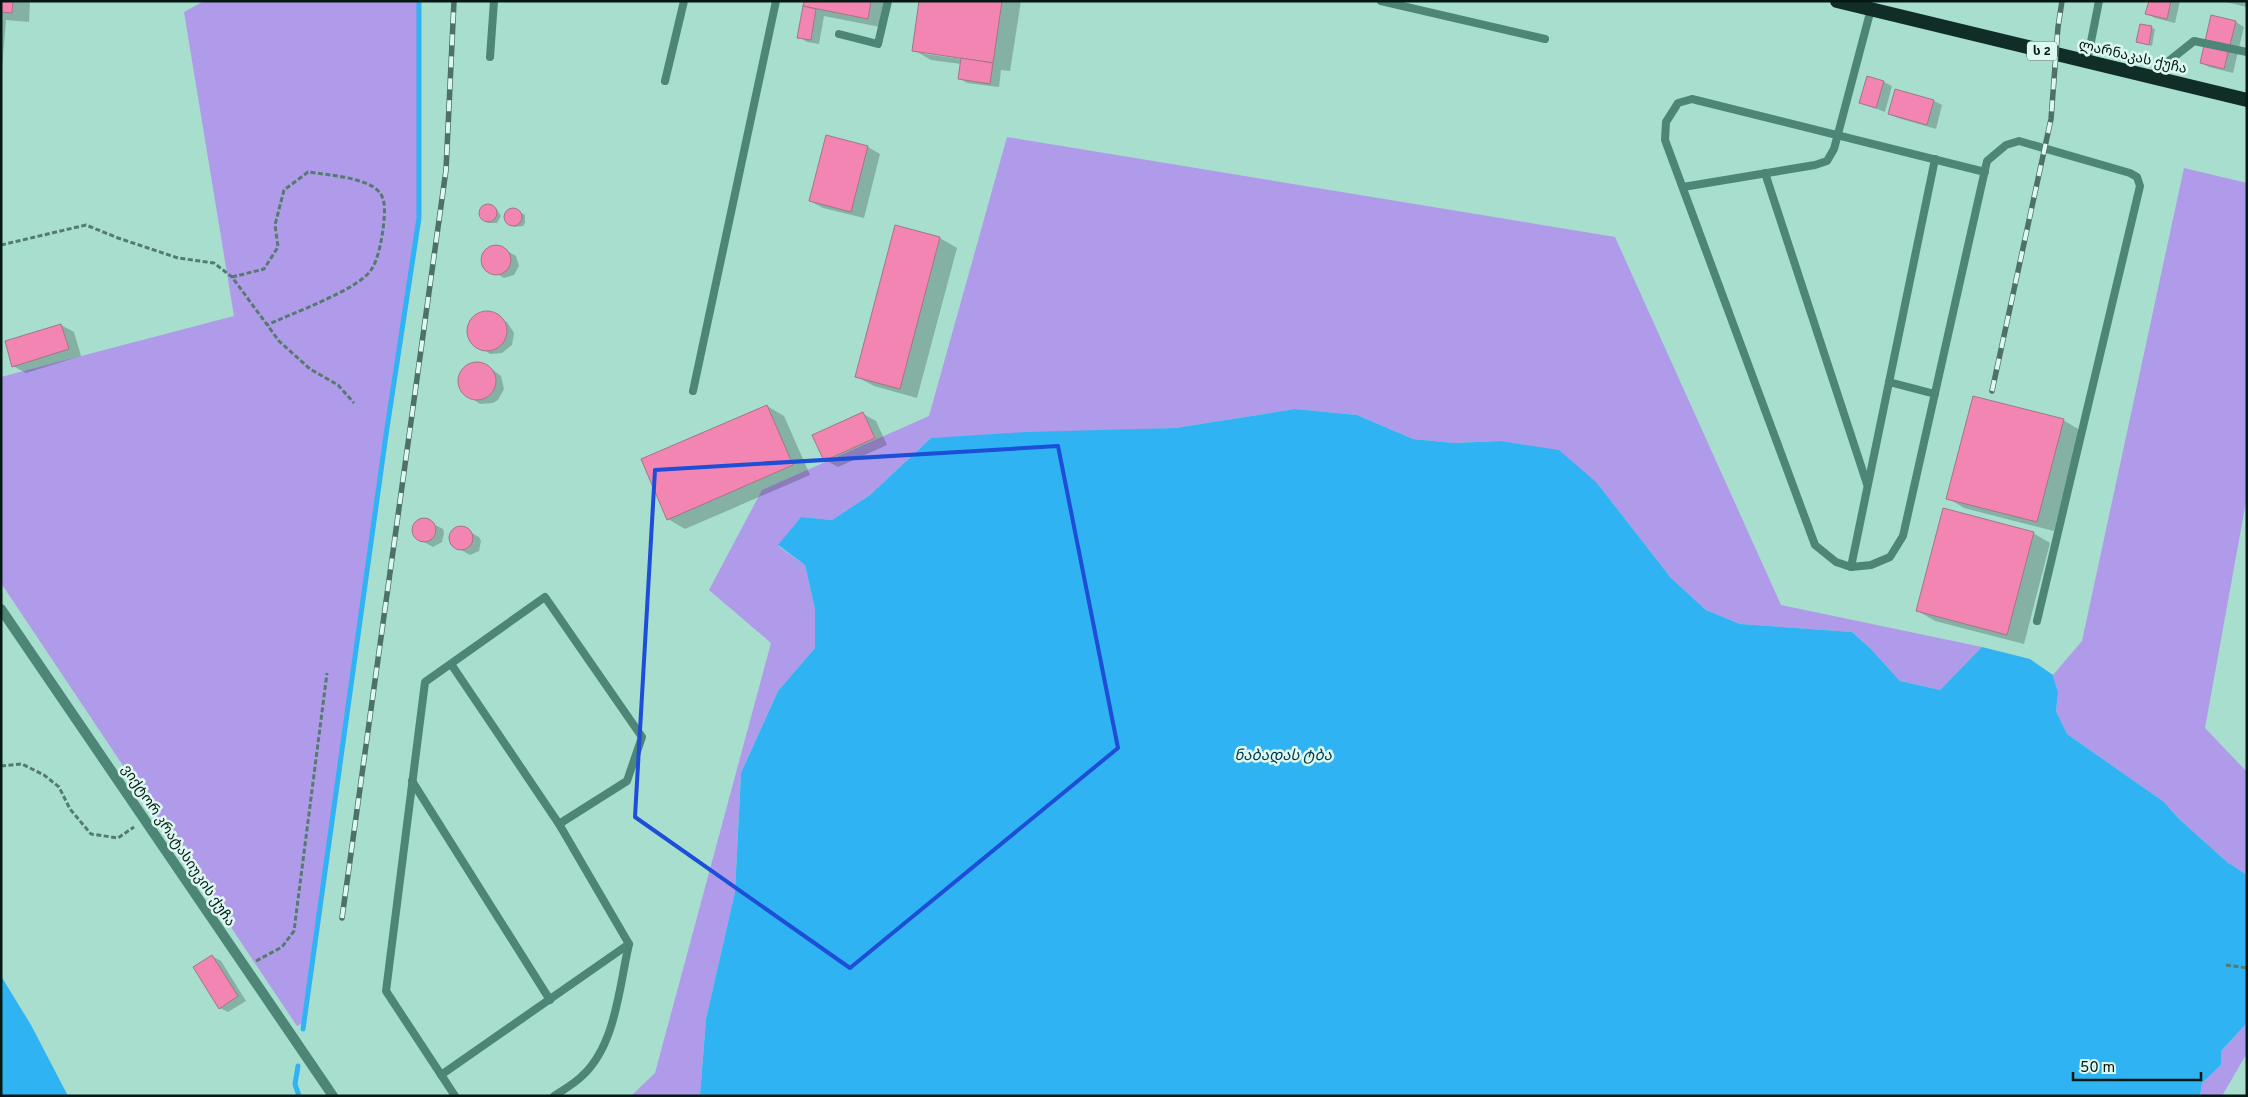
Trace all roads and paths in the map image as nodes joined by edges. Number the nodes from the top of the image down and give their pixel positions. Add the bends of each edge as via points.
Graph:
1 (494, 1) edge
2 (684, 1) edge
3 (776, 1) edge
4 (888, 1) edge
5 (1381, 1) edge
6 (1837, 1) edge
7 (2099, 1) edge
8 (1871, 9) junction
9 (839, 34) dead end
10 (1545, 39) dead end
11 (2247, 52) edge
12 (490, 57) dead end
13 (2087, 62) junction
14 (2149, 76) junction
15 (665, 81) dead end
16 (2247, 100) edge
17 (1838, 134) junction
18 (1935, 159) junction
19 (1985, 172) junction
20 (1765, 173) junction
21 (1683, 187) junction
22 (1, 245) edge
23 (232, 277) junction
24 (267, 325) junction
25 (1889, 382) junction
26 (693, 391) dead end
27 (1934, 394) junction
28 (354, 403) dead end
29 (1868, 486) junction
30 (1851, 567) junction
31 (1, 609) edge
32 (2037, 621) dead end
33 (451, 664) junction
34 (327, 673) dead end
35 (1, 766) edge
36 (412, 781) junction
37 (145, 820) junction
38 (559, 824) junction
39 (629, 944) junction
40 (2226, 965) dead end
41 (246, 968) junction
42 (2247, 968) edge
43 (550, 1000) junction
44 (441, 1075) junction
45 (333, 1096) edge
46 (455, 1096) edge
47 (554, 1096) edge

1 - 12 lane
2 - 15 lane
3 - 26 lane
4 - 9 lane via 878,44
5 - 10 lane
6 - 8 highway, ლარნაკას ქუჩა / ს 2
7 - 13 lane
8 - 13 highway, ლარნაკას ქუჩა / ს 2
8 - 17 lane
11 - 14 lane via 2194,41
13 - 14 highway, ლარნაკას ქუჩა / ს 2
14 - 16 highway, ლარნაკას ქუჩა / ს 2
17 - 18 lane
17 - 20 lane via 1827,161
17 - 21 lane via 1692,99 1678,103 1666,122 1665,140
18 - 19 lane
18 - 25 lane
19 - 27 lane
19 - 32 lane via 1987,161 2006,145 2020,141 2130,173 2137,177 2140,186
20 - 21 lane
20 - 29 lane
21 - 30 lane via 1815,545 1836,562
22 - 23 path via 86,225 178,258 214,263
23 - 24 path
23 - 24 path via 264,269 278,247 274,225 284,190 308,172 372,185 381,194 385,214 371,271 350,287
24 - 28 path via 278,341 310,369 338,385
25 - 27 lane
25 - 29 lane
27 - 30 lane via 1903,536 1890,557 1871,565
29 - 30 lane
31 - 37 street, ვიქტორ კრატასიუკის ქუჩა
33 - 36 lane via 425,682
33 - 38 lane
33 - 38 lane via 545,598 642,737 627,781
34 - 41 path via 294,931 282,947
35 - 37 path via 22,764 44,775 59,788 70,809 91,834 118,838
36 - 43 lane
36 - 44 lane via 386,991
37 - 41 street, ვიქტორ კრატასიუკის ქუჩა
38 - 39 lane
39 - 43 lane
39 - 47 lane via 612,1021 602,1050 582,1076
40 - 42 path
41 - 45 street, ვიქტორ კრატასიუკის ქუჩა
43 - 44 lane
44 - 46 lane

